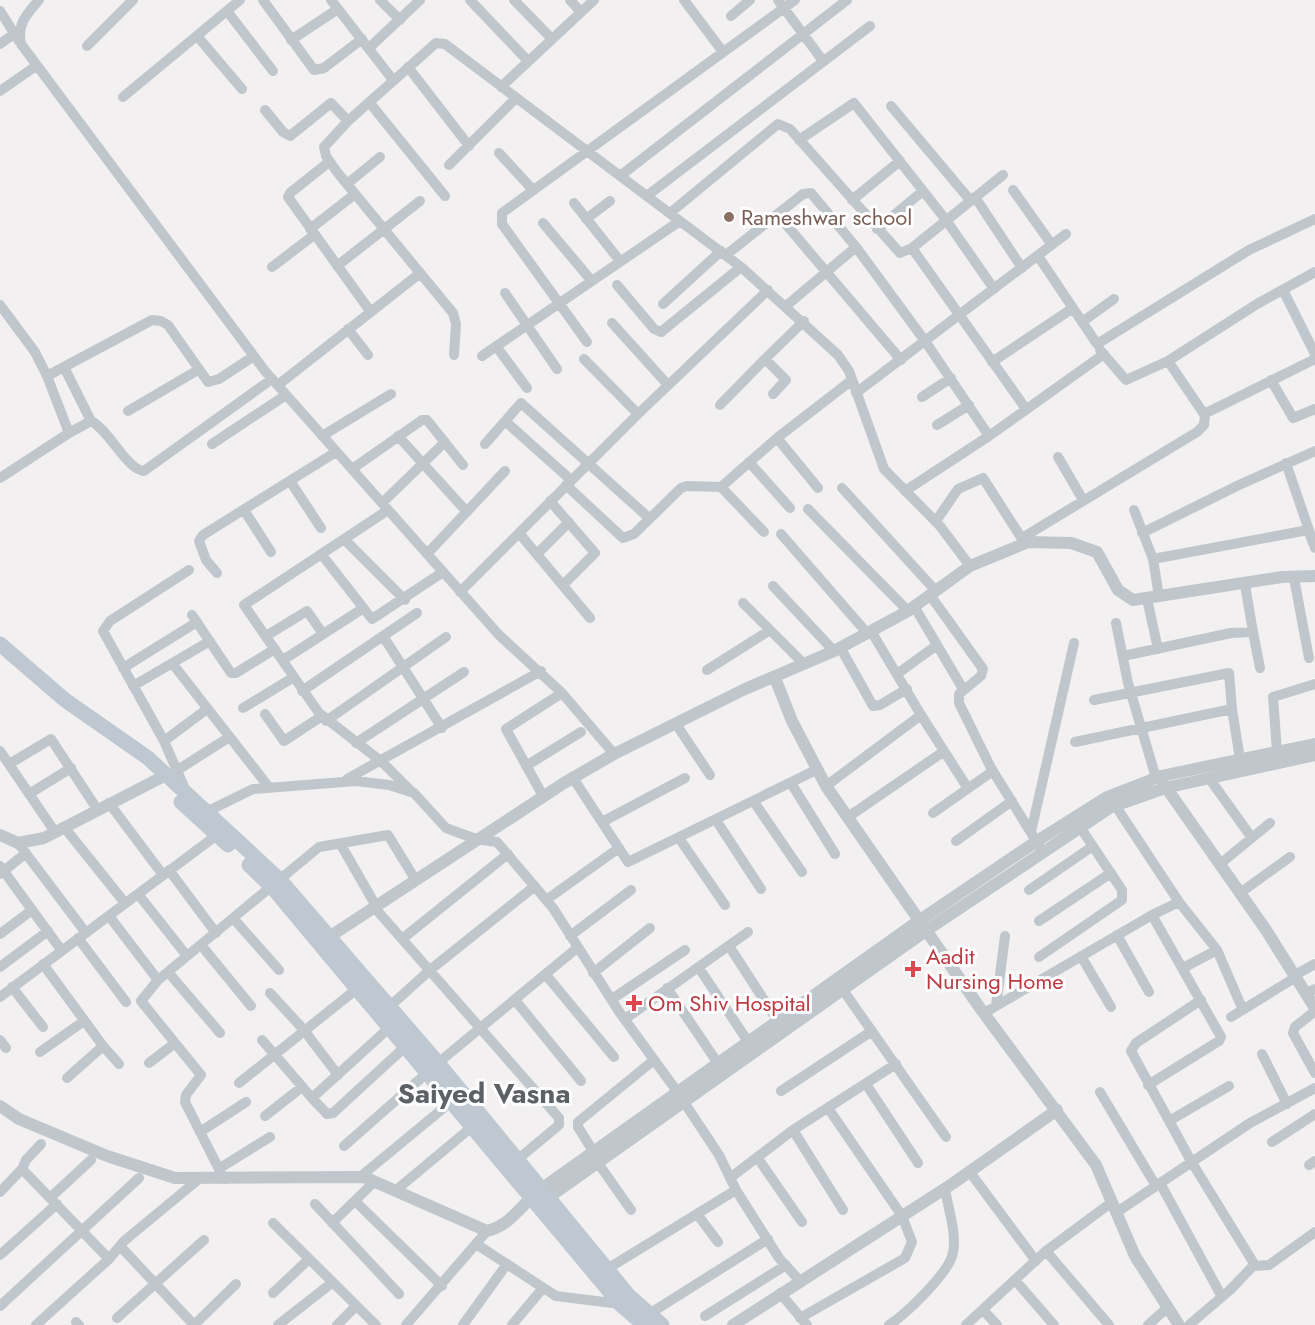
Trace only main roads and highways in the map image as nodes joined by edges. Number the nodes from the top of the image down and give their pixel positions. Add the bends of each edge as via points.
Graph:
1 (2, 652) edge
2 (167, 775) junction
3 (202, 814) junction
4 (324, 940) junction
5 (433, 1068) junction
6 (536, 1199) junction
7 (646, 1319) edge
8 (662, 1325) edge

1 - 2 main road
2 - 3 main road
2 - 3 main road
3 - 4 main road via 276,883
4 - 5 main road via 389,1007
4 - 5 main road via 390,1028
5 - 6 main road via 452,1101
5 - 6 main road via 517,1160
6 - 7 main road via 607,1269
6 - 7 main road via 620,1304
7 - 8 main road

